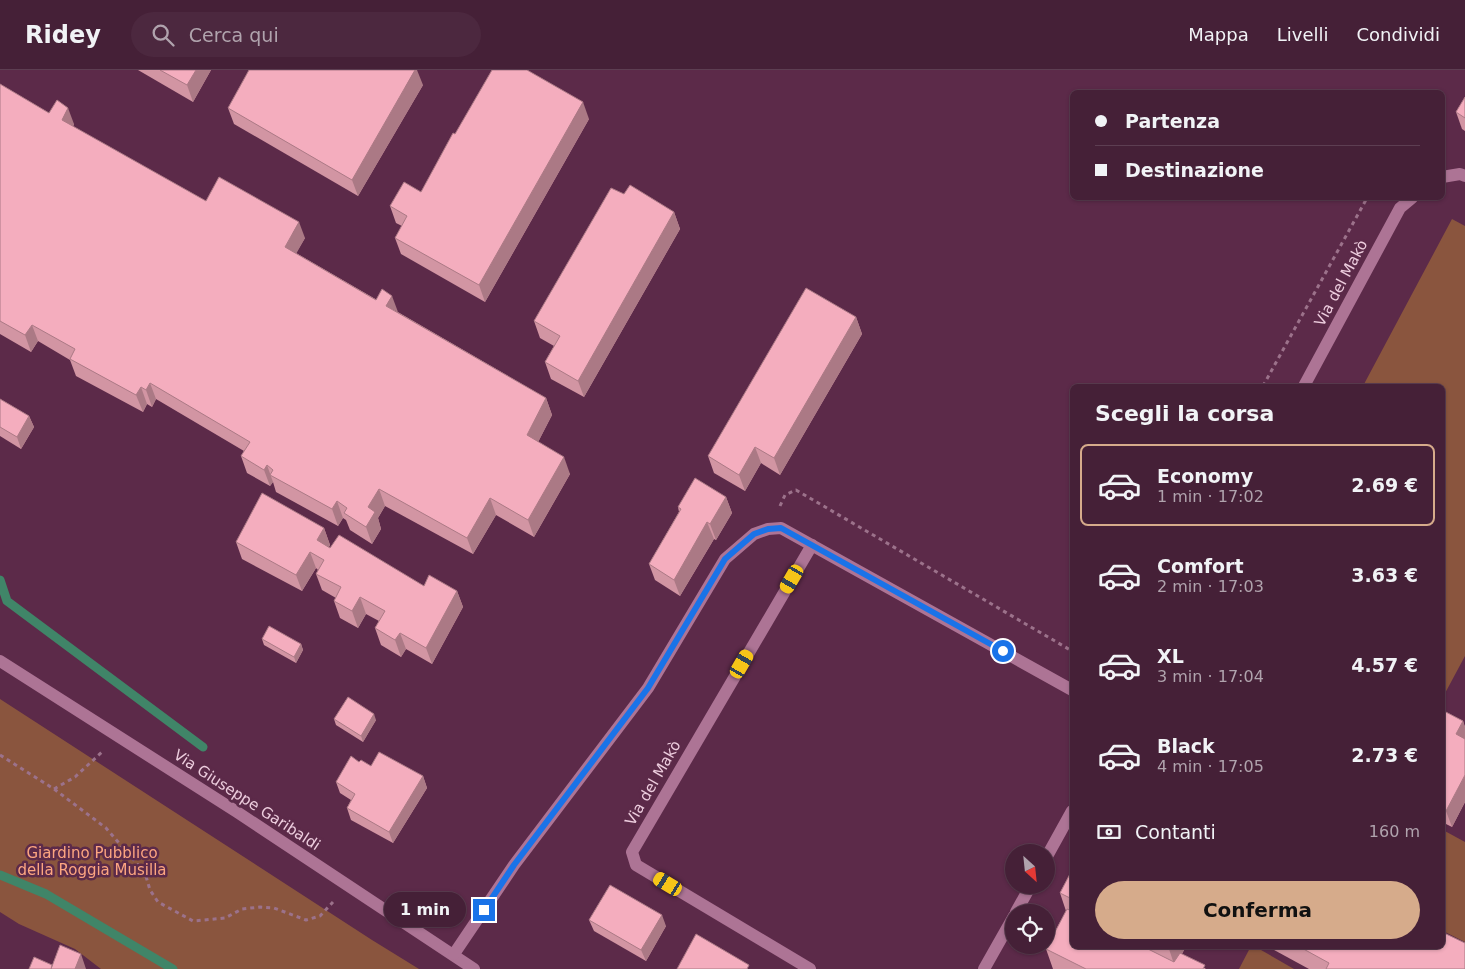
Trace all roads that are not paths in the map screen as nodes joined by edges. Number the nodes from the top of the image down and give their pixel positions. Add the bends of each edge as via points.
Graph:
1 (1445, 176) edge
2 (1465, 176) edge
3 (1410, 200) edge
4 (1305, 384) edge
5 (812, 545) junction
6 (0, 662) edge
7 (1070, 689) edge
8 (1070, 815) edge
9 (1054, 844) edge
10 (1005, 932) edge
11 (454, 954) junction
12 (474, 969) edge
13 (810, 969) edge
14 (984, 969) edge

1 - 2 street
3 - 4 street, Via del Makò via 1400,208
5 - 7 street
5 - 11 street via 781,528 768,529 754,534 725,559 648,688 514,865
5 - 13 street, Via del Makò via 632,852 636,865
6 - 11 street, Via Giuseppe Garibaldi
8 - 9 street
10 - 14 street
11 - 12 street, Via Giuseppe Garibaldi

